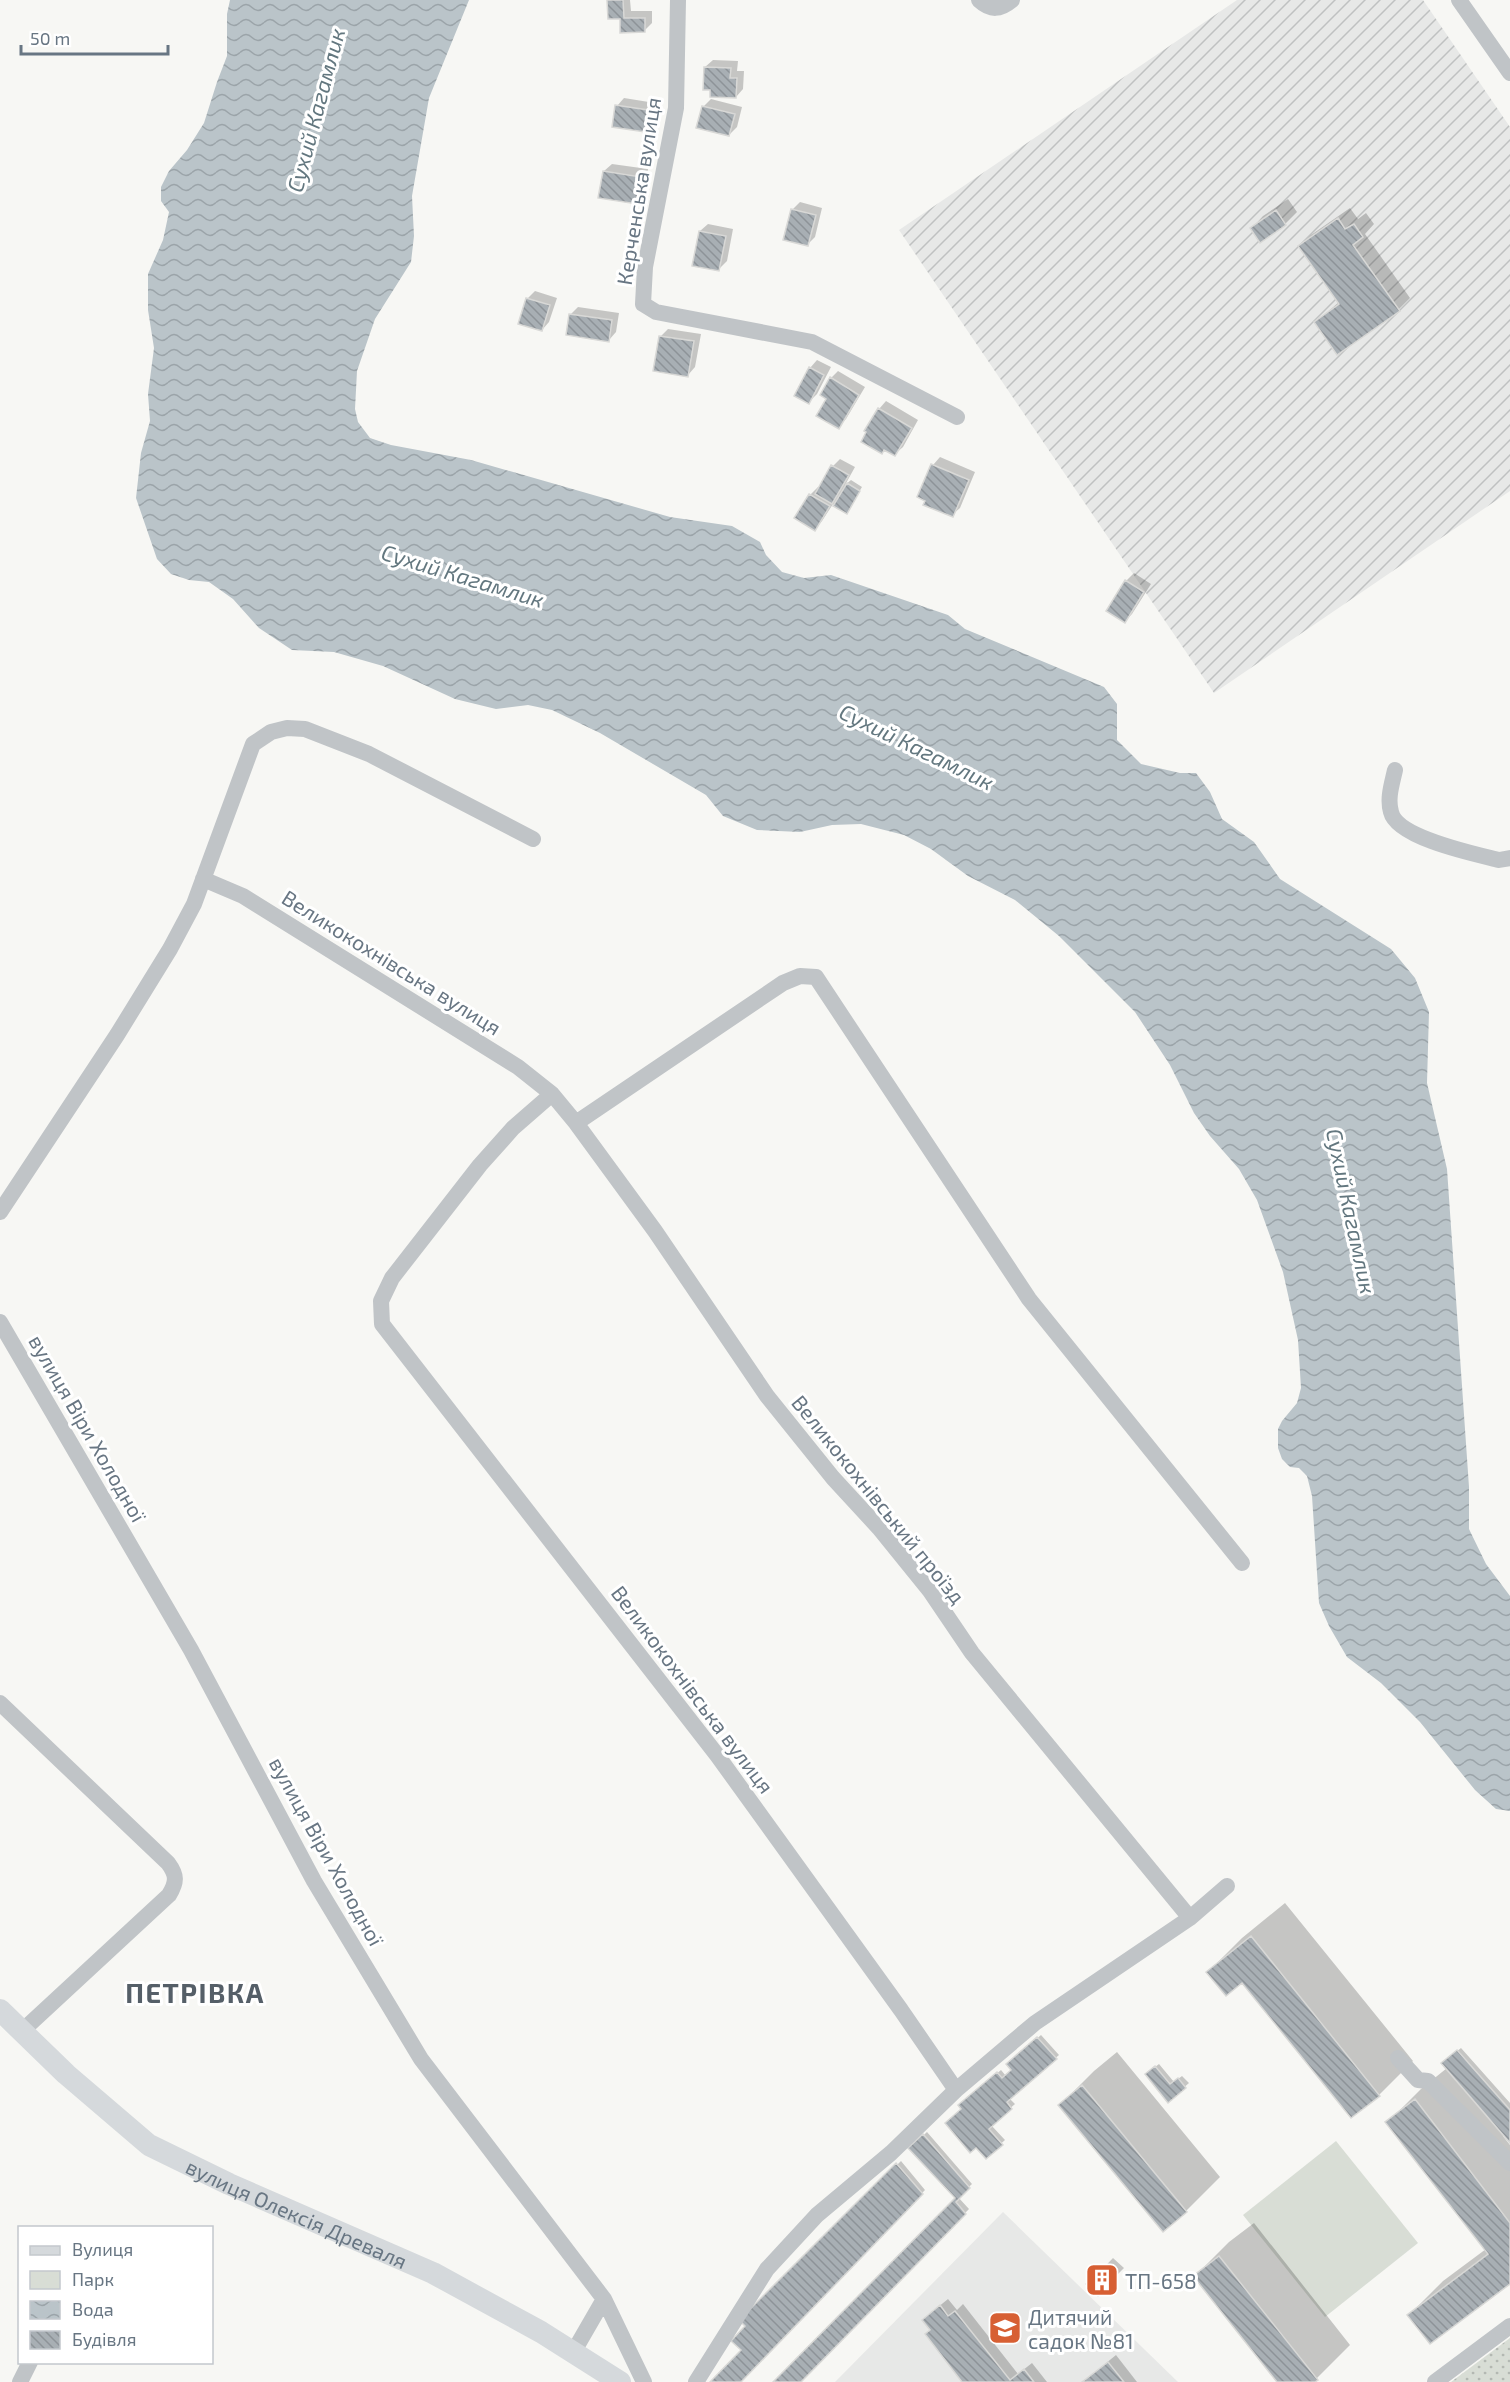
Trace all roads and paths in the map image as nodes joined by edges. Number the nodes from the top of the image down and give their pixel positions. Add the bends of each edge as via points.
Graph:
1 (678, 0) edge
2 (979, 0) edge
3 (1012, 0) edge
4 (1459, 0) edge
5 (1510, 73) edge
6 (957, 417) dead end
7 (1395, 770) dead end
8 (533, 839) dead end
9 (1510, 858) edge
10 (203, 879) junction
11 (552, 1094) junction
12 (576, 1123) junction
13 (0, 1212) edge
14 (0, 1322) edge
15 (1242, 1563) dead end
16 (0, 1703) edge
17 (1227, 1886) dead end
18 (1190, 1918) junction
19 (0, 2010) edge
20 (22, 2031) junction
21 (1398, 2058) dead end
22 (956, 2091) junction
23 (1510, 2163) edge
24 (604, 2300) junction
25 (1510, 2326) edge
26 (574, 2351) junction
27 (29, 2364) edge
28 (20, 2382) edge
29 (620, 2382) edge
30 (644, 2382) edge
31 (696, 2382) edge
32 (1435, 2382) edge

1 - 6 street, Керченська вулиця via 676,108 645,267 644,304 656,312 812,342
2 - 3 street via 997,9
4 - 5 street
7 - 9 street via 1389,798 1391,814 1402,826 1437,844 1499,860
8 - 10 street via 369,754 305,729 287,728 271,732 253,744
10 - 11 street, Великокохнівська вулиця via 243,896 518,1067
10 - 13 street via 194,904 146,991
11 - 12 street, Великокохнівський проїзд
11 - 22 street, Великокохнівська вулиця via 513,1128 480,1165 392,1278 381,1301 382,1324 717,1755
12 - 15 street via 783,983 800,976 816,977 1029,1299
12 - 18 street, Великокохнівський проїзд via 767,1396 930,1591 972,1653
14 - 24 street, вулиця Віри Холодної via 191,1650 314,1881 421,2059
16 - 20 street via 168,1863 175,1872 176,1884 170,1895
17 - 18 street
18 - 22 street via 1035,2023
19 - 20 street, вулиця Олексія Древаля
20 - 26 street, вулиця Олексія Древаля via 149,2145 433,2273
21 - 23 street via 1418,2080 1428,2081
22 - 31 street via 817,2215 767,2269
24 - 26 street
24 - 30 street, вулиця Віри Холодної
25 - 32 street
26 - 29 street, вулиця Олексія Древаля
27 - 28 street

